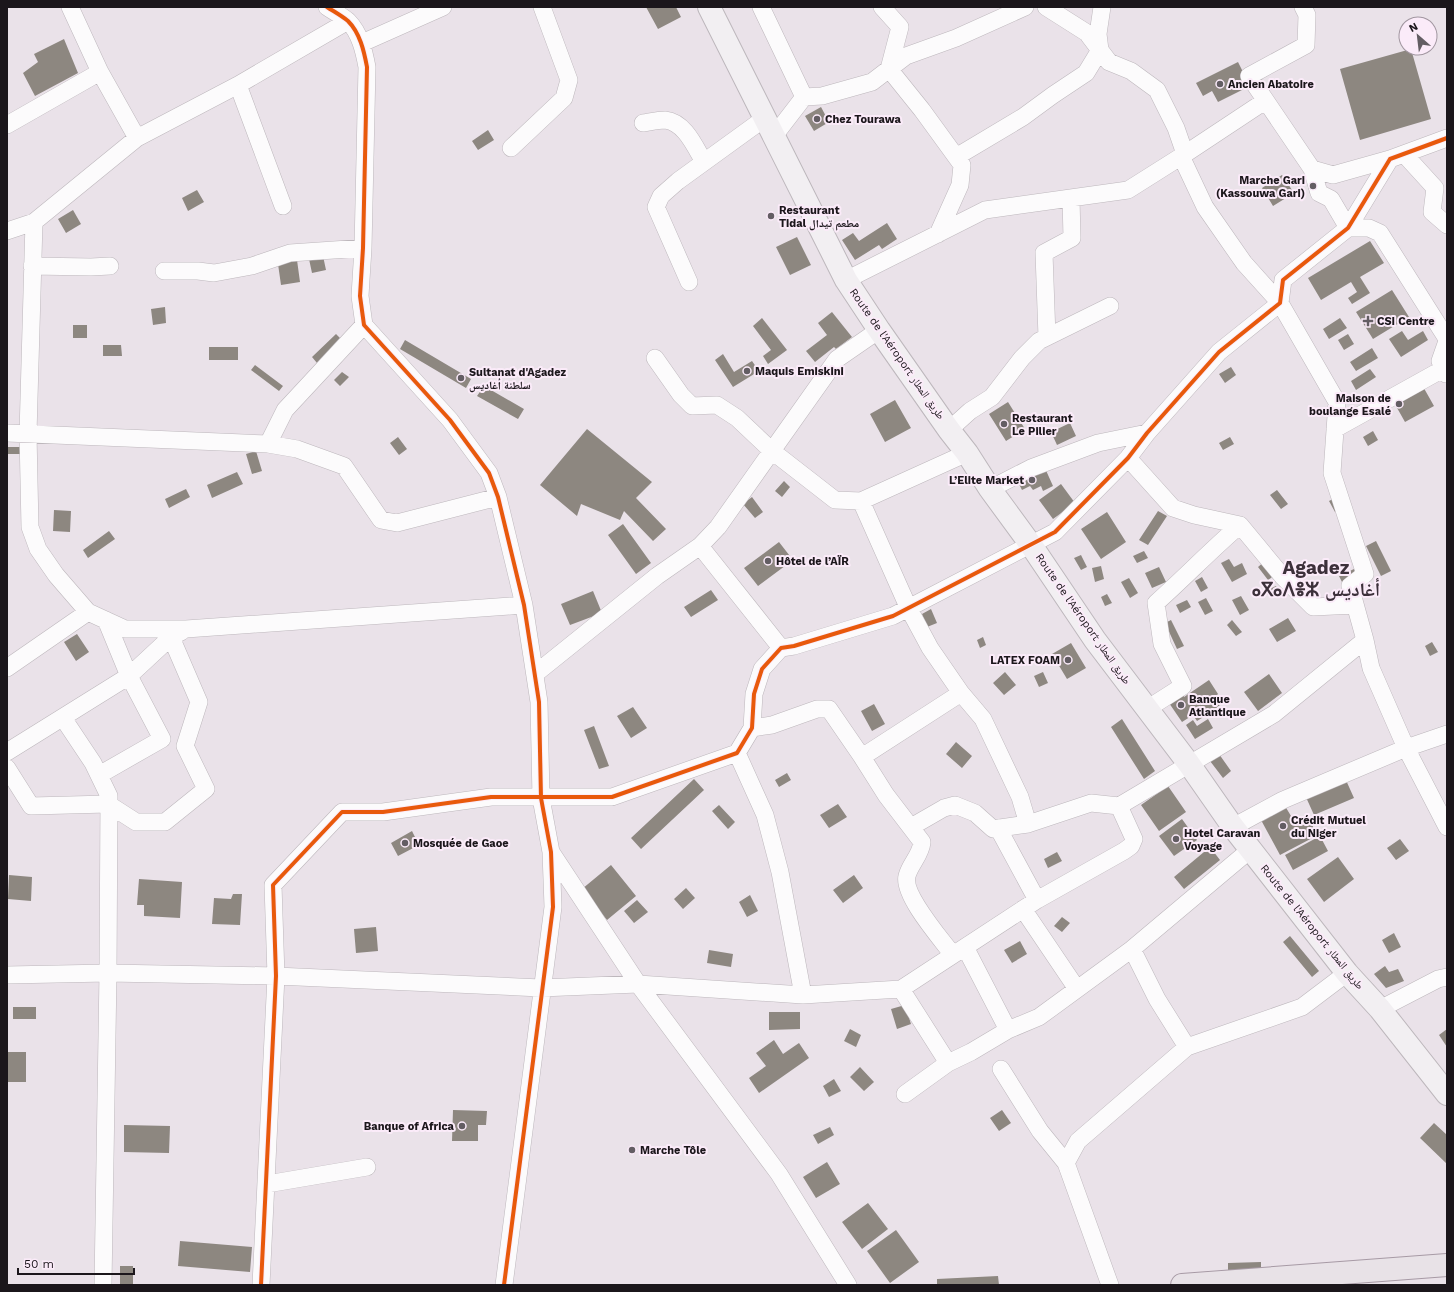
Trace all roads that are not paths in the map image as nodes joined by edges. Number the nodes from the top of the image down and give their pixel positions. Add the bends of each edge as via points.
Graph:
1 (70, 7) edge
2 (327, 7) edge
3 (443, 7) edge
4 (542, 7) edge
5 (709, 7) edge
6 (761, 7) edge
7 (882, 7) edge
8 (1025, 7) edge
9 (1046, 7) edge
10 (1102, 7) edge
11 (1303, 7) edge
12 (348, 21) junction
13 (362, 43) junction
14 (1100, 50) junction
15 (889, 68) junction
16 (100, 72) junction
17 (238, 85) junction
18 (804, 97) junction
19 (1265, 101) junction
20 (643, 123) dead end
21 (7, 125) edge
22 (769, 127) junction
23 (137, 138) junction
24 (1447, 138) edge
25 (511, 148) dead end
26 (1183, 155) junction
27 (956, 157) junction
28 (1397, 157) junction
29 (704, 162) junction
30 (1312, 169) junction
31 (1071, 198) junction
32 (283, 206) dead end
33 (34, 222) junction
34 (1447, 224) edge
35 (1348, 228) junction
36 (7, 231) edge
37 (938, 234) junction
38 (363, 248) junction
39 (32, 266) junction
40 (110, 266) dead end
41 (164, 271) dead end
42 (846, 280) junction
43 (689, 282) dead end
44 (1280, 303) junction
45 (1110, 306) dead end
46 (364, 325) junction
47 (879, 330) junction
48 (1047, 337) junction
49 (1447, 340) edge
50 (656, 358) dead end
51 (1445, 371) edge
52 (948, 430) junction
53 (1335, 430) junction
54 (7, 433) edge
55 (1147, 433) junction
56 (28, 434) junction
57 (268, 444) junction
58 (772, 451) junction
59 (967, 453) junction
60 (1128, 458) junction
61 (990, 489) junction
62 (498, 496) junction
63 (861, 501) junction
64 (1240, 525) junction
65 (1031, 545) junction
66 (700, 546) junction
67 (524, 605) junction
68 (1355, 605) junction
69 (909, 608) junction
70 (88, 612) junction
71 (106, 620) junction
72 (186, 629) junction
73 (171, 637) junction
74 (1365, 640) junction
75 (781, 648) junction
76 (7, 668) edge
77 (535, 674) junction
78 (129, 676) junction
79 (962, 693) junction
80 (1147, 709) junction
81 (63, 718) junction
82 (752, 728) junction
83 (1447, 734) edge
84 (162, 739) junction
85 (185, 746) junction
86 (1406, 748) junction
87 (7, 752) edge
88 (736, 753) junction
89 (862, 757) junction
90 (1189, 764) junction
91 (7, 768) edge
92 (99, 775) junction
93 (541, 798) junction
94 (108, 804) junction
95 (1119, 806) junction
96 (1028, 824) junction
97 (911, 827) junction
98 (1233, 827) junction
99 (1447, 827) edge
100 (998, 828) junction
101 (1251, 849) junction
102 (551, 852) junction
103 (1030, 904) junction
104 (1132, 949) junction
105 (959, 951) junction
106 (1347, 972) junction
107 (108, 973) junction
108 (7, 975) edge
109 (276, 976) junction
110 (1447, 977) edge
111 (638, 984) junction
112 (541, 988) junction
113 (901, 989) junction
114 (1077, 989) junction
115 (803, 995) junction
116 (1380, 1009) junction
117 (1008, 1030) junction
118 (1187, 1047) junction
119 (948, 1062) junction
120 (1001, 1070) dead end
121 (905, 1094) dead end
122 (1447, 1094) edge
123 (1066, 1163) junction
124 (367, 1167) dead end
125 (267, 1184) junction
126 (1447, 1265) edge
127 (103, 1285) edge
128 (261, 1285) edge
129 (504, 1285) edge
130 (848, 1285) edge
131 (1110, 1285) edge
132 (1184, 1285) edge

1 - 16 street
2 - 12 street
3 - 13 street
4 - 25 street via 569,80 564,98
5 - 22 main road, Route de l'Aéroport طريق المطار
6 - 18 street
7 - 15 street via 900,27
8 - 15 street via 956,38 906,56
9 - 14 street via 1087,34
10 - 14 street via 1098,34
11 - 19 street via 1307,15 1306,45 1249,76
12 - 13 street
12 - 17 street
13 - 38 street via 367,67
14 - 26 street via 1109,62 1131,71 1157,90 1176,128
14 - 27 street via 1086,73 1023,118
15 - 18 street via 872,82 822,96
15 - 27 street
16 - 21 street
16 - 23 street
17 - 23 street
17 - 32 street
18 - 22 street
19 - 26 street
19 - 30 street
20 - 29 street via 660,120 674,122 683,129
22 - 29 street
22 - 42 main road, Route de l'Aéroport طريق المطار
23 - 33 street
24 - 28 street
26 - 31 street via 1128,190
26 - 44 street via 1210,213 1244,263
27 - 37 street via 962,165 960,185
28 - 30 street via 1333,175
28 - 34 street via 1435,188 1432,212
28 - 35 street
29 - 43 street via 661,196 656,207
30 - 35 street via 1319,193 1331,199
31 - 37 street via 985,210
31 - 48 street via 1072,238 1044,253
33 - 36 street
33 - 39 street
35 - 44 street via 1283,280
35 - 49 street via 1369,228 1380,233
37 - 42 street
38 - 41 street via 290,253 252,266 214,273
38 - 46 street via 360,296
39 - 40 street
39 - 56 street
42 - 47 main road, Route de l'Aéroport طريق المطار
44 - 53 street via 1337,402
44 - 55 street via 1219,352
45 - 48 street
46 - 57 street via 285,410
46 - 62 street via 450,420 489,473
47 - 52 main road, Route de l'Aéroport طريق المطار
47 - 58 street via 837,359
48 - 52 street via 1039,341 1022,358 992,397
49 - 51 street via 1440,361
50 - 58 street via 681,395 692,406 717,405 737,418
51 - 53 street
52 - 59 main road, Route de l'Aéroport طريق المطار
53 - 68 street via 1332,472 1366,574 1350,586
54 - 56 street
55 - 60 street
55 - 61 street via 1098,443 1031,468
56 - 57 street
56 - 70 street via 30,527 38,549
57 - 62 street via 297,449 344,466 381,520 397,523
58 - 63 street via 835,500
58 - 66 street via 718,527
59 - 61 main road, Route de l'Aéroport طريق المطار
59 - 63 street
60 - 64 street via 1173,508 1194,516
60 - 65 street via 1054,532
61 - 65 main road, Route de l'Aéroport طريق المطار
62 - 67 street
63 - 69 street
64 - 68 street via 1282,578 1313,607
64 - 80 street via 1156,603 1162,644 1183,686
65 - 69 street
65 - 80 main road, Route de l'Aéroport طريق المطار via 1095,640
66 - 75 street
66 - 77 street via 657,576
67 - 72 street
67 - 77 street
68 - 74 street
69 - 75 street via 893,616
69 - 79 street via 930,648
70 - 71 street
70 - 76 street
71 - 72 street via 125,629
71 - 78 street
72 - 73 street
73 - 78 street
73 - 85 street via 199,702
74 - 86 street via 1371,668
74 - 90 street via 1274,714
75 - 82 street via 762,669 754,694
77 - 93 street via 539,702
78 - 81 street
78 - 84 street
79 - 89 street
79 - 96 street via 983,719 1020,797
80 - 90 main road, Route de l'Aéroport طريق المطار
81 - 87 street
81 - 92 street
82 - 88 street
82 - 89 street via 772,725 817,709 829,709
83 - 86 street
84 - 85 street
84 - 92 street
85 - 94 street via 206,789 165,822 136,822
86 - 98 street via 1283,800
86 - 99 street
88 - 93 street via 612,797
88 - 115 street via 765,815 778,864
89 - 97 street via 886,795
90 - 95 street
90 - 98 main road, Route de l'Aéroport طريق المطار
91 - 94 street via 31,806
92 - 94 street via 109,796
93 - 102 street
93 - 109 street via 491,797 383,812 342,812 273,885
94 - 107 street
95 - 96 street via 1091,803
95 - 103 street via 1134,839 1131,846
96 - 100 street
97 - 100 street via 944,808 956,805 975,813 993,829
97 - 105 street via 922,842 922,848 907,876 907,886 921,913
98 - 101 main road, Route de l'Aéroport طريق المطار
100 - 103 street
101 - 104 street
101 - 106 main road, Route de l'Aéroport طريق المطار
102 - 111 street
102 - 112 street via 553,907
103 - 105 street
103 - 114 street
104 - 114 street
104 - 118 street via 1157,999
105 - 113 street
105 - 117 street
106 - 116 main road, Route de l'Aéroport طريق المطار
106 - 118 street via 1302,1007
107 - 108 street
107 - 109 street
107 - 127 street
109 - 112 street
109 - 125 street
110 - 116 street via 1438,979
111 - 112 street
111 - 115 street
111 - 130 street via 779,1174
112 - 129 street
113 - 115 street
113 - 119 street
114 - 117 street via 1039,1017
116 - 122 main road, Route de l'Aéroport طريق المطار
117 - 119 street
118 - 123 street via 1078,1141
119 - 121 street
120 - 123 street via 1040,1131
123 - 131 street
124 - 125 street
125 - 128 street
126 - 132 main road

